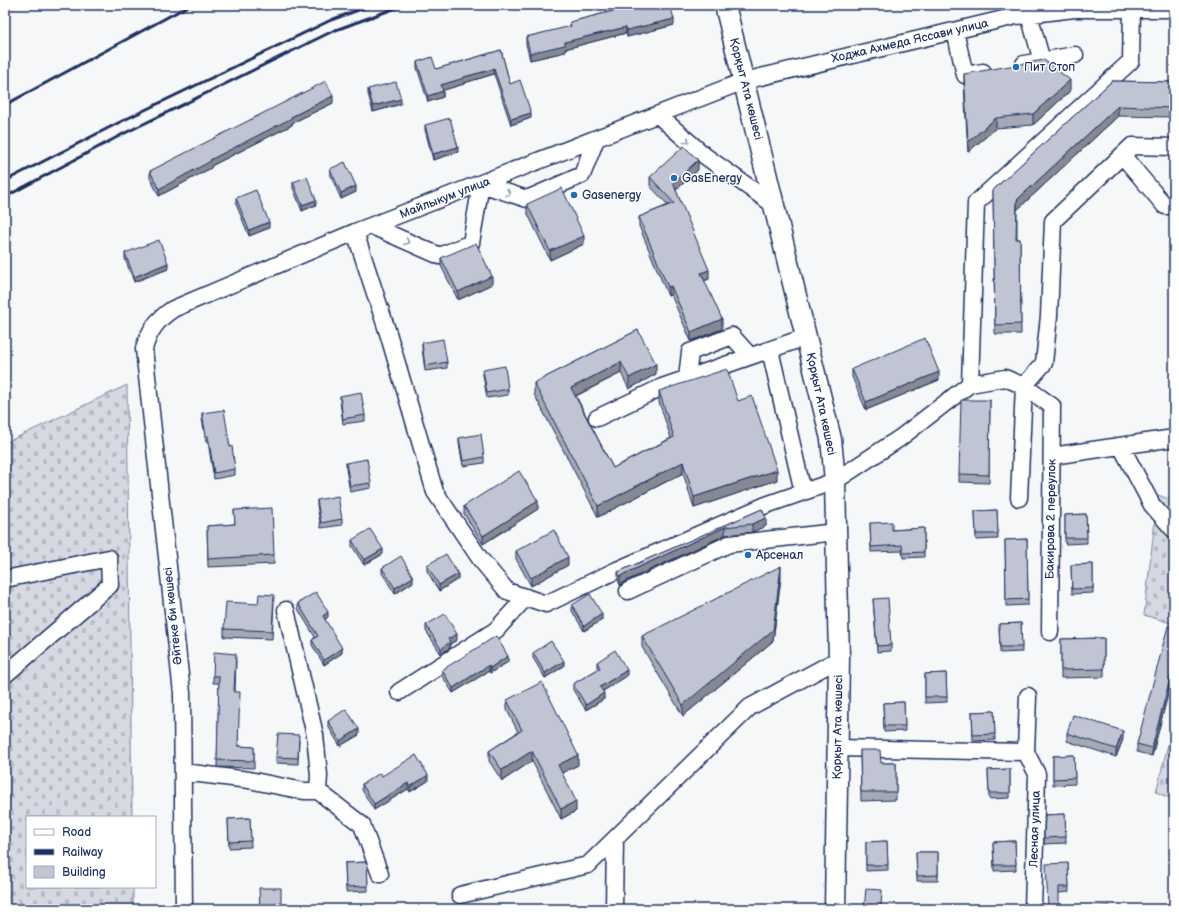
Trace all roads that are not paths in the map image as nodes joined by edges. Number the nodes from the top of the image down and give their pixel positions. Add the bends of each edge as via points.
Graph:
1 (725, 5) edge
2 (1132, 9) junction
3 (1174, 9) edge
4 (1029, 14) junction
5 (955, 31) junction
6 (1075, 55) dead end
7 (1042, 61) junction
8 (744, 81) junction
9 (658, 115) junction
10 (596, 139) junction
11 (1174, 147) edge
12 (1122, 155) junction
13 (481, 184) junction
14 (774, 205) junction
15 (1174, 206) edge
16 (372, 226) junction
17 (355, 232) junction
18 (153, 326) joint
19 (806, 337) junction
20 (770, 350) junction
21 (750, 356) junction
22 (687, 378) junction
23 (970, 384) junction
24 (1024, 386) junction
25 (597, 418) dead end
26 (1174, 438) edge
27 (1121, 446) junction
28 (1052, 456) junction
29 (835, 481) junction
30 (803, 492) junction
31 (1019, 498) dead end
32 (1174, 530) edge
33 (836, 532) junction
34 (5, 579) edge
35 (628, 591) dead end
36 (526, 597) junction
37 (286, 610) dead end
38 (1050, 632) dead end
39 (839, 659) junction
40 (5, 675) edge
41 (399, 692) dead end
42 (1028, 696) dead end
43 (837, 748) junction
44 (1026, 752) junction
45 (183, 772) junction
46 (318, 791) junction
47 (615, 839) junction
48 (380, 874) dead end
49 (460, 895) dead end
50 (184, 909) edge
51 (614, 909) edge
52 (835, 909) edge
53 (1033, 909) edge

1 - 8 main road, Қорқыт Ата көшесі
2 - 3 street, Ходжа Ахмеда Яссави улица
2 - 4 street, Ходжа Ахмеда Яссави улица via 1074,9
2 - 23 street via 1131,61 976,203
4 - 5 street, Ходжа Ахмеда Яссави улица
4 - 7 street
5 - 7 street via 965,75
5 - 8 street, Ходжа Ахмеда Яссави улица
6 - 7 street
8 - 9 street, Майлыкум улица
8 - 14 main road, Қорқыт Ата көшесі
9 - 10 street, Майлыкум улица
9 -> 14 street via 705,156
10 - 13 street, Майлыкум улица
13 -> 10 street via 527,198 582,175
11 - 12 street via 1132,146
12 - 15 street via 1165,206
12 - 24 street via 1053,221 1049,316 1044,363
13 - 16 street, Майлыкум улица
16 -> 13 street via 440,256 471,243
14 - 19 main road, Қорқыт Ата көшесі
16 - 17 street, Майлыкум улица
17 - 18 street, Майлыкум улица via 173,309
17 - 36 street via 435,492 481,560 507,590
18 - 45 street, Әйтеке би көшесі via 144,349 182,693
19 - 20 street
19 - 29 main road, Қорқыт Ата көшесі via 831,439
20 - 21 street
20 - 30 street
21 - 22 street
21 - 22 street via 732,336 690,352
22 - 25 street
23 - 24 street via 1004,378
23 - 29 street via 900,438
24 - 28 street, Бакирова 2 переулок via 1052,406
24 - 31 street
26 - 27 street
27 - 28 street
27 - 32 street via 1152,505
28 - 38 street, Бакирова 2 переулок
29 - 30 street
29 - 33 main road, Қорқыт Ата көшесі
30 - 36 street via 766,505 546,604
33 - 35 street via 729,544
33 - 39 main road, Қорқыт Ата көшесі
34 - 40 street via 110,558 110,585
36 - 41 street via 496,630
37 - 46 street via 315,735
39 - 43 main road, Қорқыт Ата көшесі
39 - 47 street via 750,707
42 - 44 street
43 - 44 street
43 - 52 main road, Қорқыт Ата көшесі
44 - 53 street, Лесная улица via 1037,774
45 - 46 street via 249,780 304,792
45 - 50 street, Әйтеке би көшесі
46 - 48 street via 362,825
47 - 49 street via 588,865
47 - 51 street

